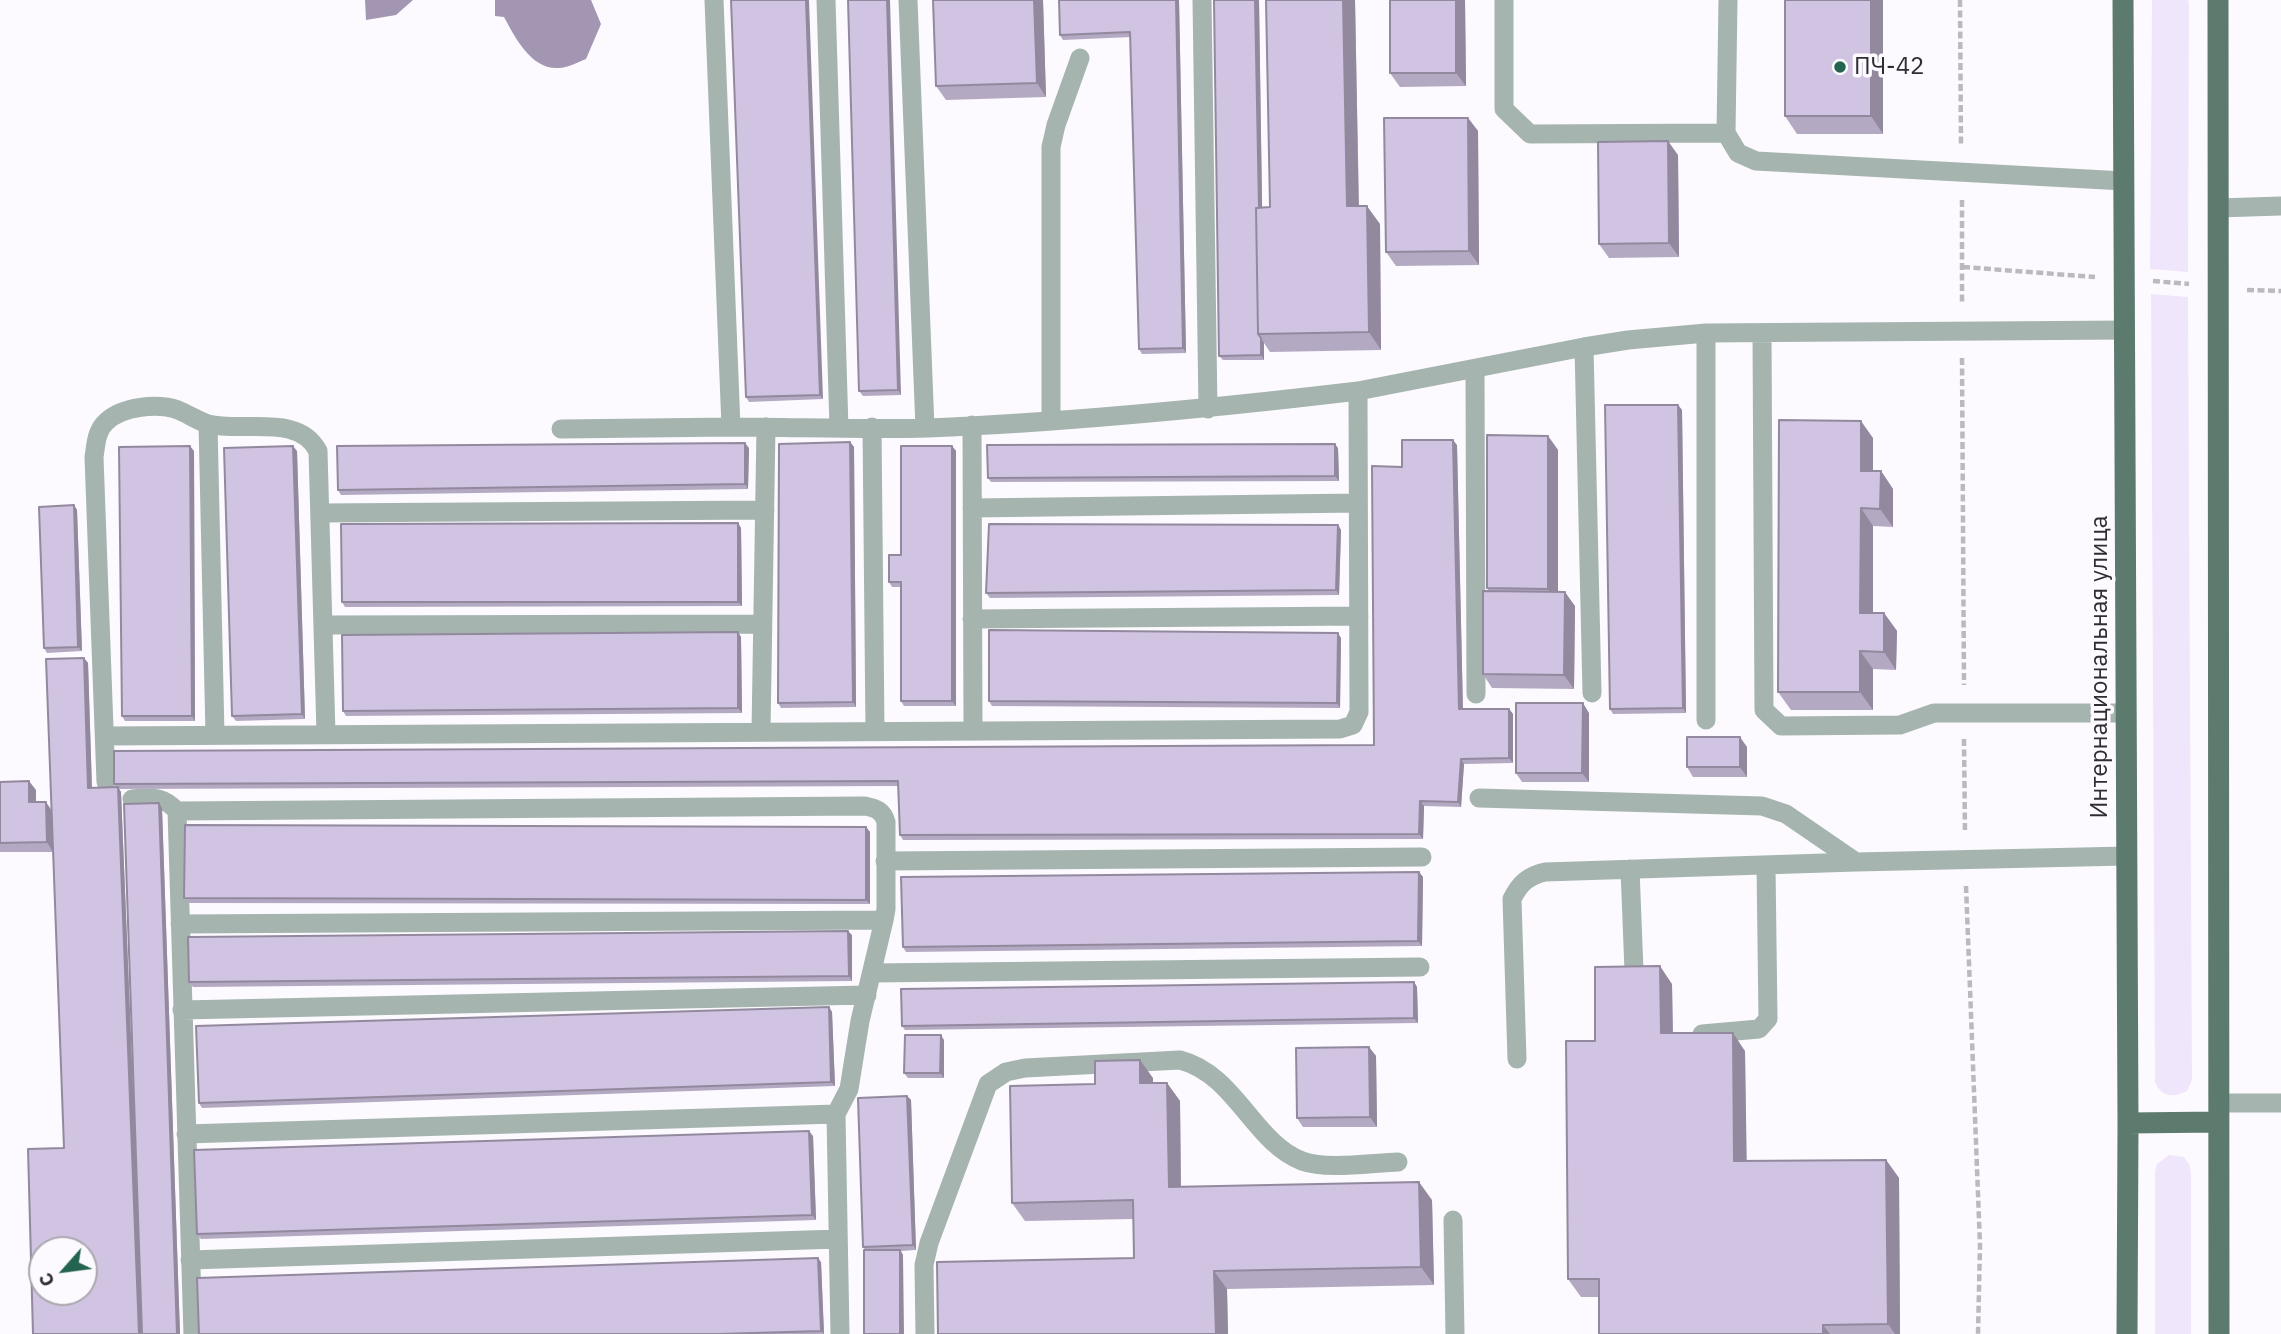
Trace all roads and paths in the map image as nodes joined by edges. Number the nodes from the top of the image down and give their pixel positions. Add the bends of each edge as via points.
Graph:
1 (714, 0) edge
2 (826, 0) edge
3 (908, 0) edge
4 (1202, 0) edge
5 (1504, 0) edge
6 (1728, 0) edge
7 (1960, 0) edge
8 (2123, 0) edge
9 (2218, 0) edge
10 (1080, 58) dead end
11 (1726, 133) junction
12 (1962, 172) junction
13 (2124, 181) junction
14 (2281, 206) edge
15 (2218, 208) junction
16 (2125, 330) junction
17 (1962, 332) junction
18 (1706, 333) junction
19 (1762, 333) junction
20 (1584, 347) junction
21 (1475, 369) junction
22 (1358, 391) junction
23 (1208, 409) junction
24 (1051, 420) junction
25 (208, 424) junction
26 (972, 425) junction
27 (731, 427) junction
28 (766, 427) junction
29 (839, 428) junction
30 (872, 428) junction
31 (925, 428) junction
32 (561, 429) dead end
33 (1358, 503) junction
34 (972, 508) junction
35 (765, 510) junction
36 (320, 513) junction
37 (1359, 616) junction
38 (972, 619) junction
39 (762, 624) junction
40 (323, 625) junction
41 (1592, 693) dead end
42 (1476, 694) dead end
43 (1964, 712) junction
44 (2126, 713) junction
45 (1706, 720) dead end
46 (875, 730) junction
47 (973, 730) junction
48 (761, 732) junction
49 (326, 734) junction
50 (215, 735) junction
51 (105, 736) junction
52 (106, 782) dead end
53 (1479, 798) dead end
54 (132, 799) dead end
55 (177, 811) junction
56 (2127, 856) junction
57 (1422, 857) dead end
58 (1965, 860) junction
59 (886, 861) junction
60 (1856, 862) junction
61 (1766, 864) junction
62 (1630, 869) junction
63 (884, 920) junction
64 (180, 924) junction
65 (1420, 967) dead end
66 (1634, 971) edge
67 (872, 973) junction
68 (866, 995) junction
69 (182, 1010) junction
70 (1702, 1034) edge
71 (1517, 1059) dead end
72 (2281, 1103) edge
73 (2219, 1113) junction
74 (836, 1114) junction
75 (2128, 1123) junction
76 (186, 1134) junction
77 (1398, 1161) dead end
78 (1453, 1220) dead end
79 (838, 1239) junction
80 (190, 1260) junction
81 (193, 1334) edge
82 (840, 1334) edge
83 (925, 1334) edge
84 (1455, 1334) edge
85 (1978, 1334) edge
86 (2127, 1334) edge
87 (2219, 1334) edge

1 - 27 lane
2 - 29 lane
3 - 31 lane
4 - 23 lane
5 - 11 lane via 1504,109 1530,134
6 - 11 lane
7 - 12 path
8 - 13 main road, Интернациональная улица
9 - 15 main road
10 - 24 lane via 1051,147
11 - 12 lane via 1738,153 1756,161
12 - 13 lane
12 - 17 path
13 - 16 main road, Интернациональная улица
14 - 15 lane
15 - 73 main road
16 - 17 lane
16 - 44 main road, Интернациональная улица
17 - 19 lane
17 - 43 path
18 - 19 lane
18 - 20 lane
18 - 45 lane
19 - 43 lane via 1764,710 1781,726 1900,725 1934,713
20 - 21 lane
20 - 41 lane
21 - 22 lane
21 - 42 lane
22 - 23 lane
22 - 33 lane
23 - 24 lane
24 - 26 lane
25 - 36 lane via 293,429 305,435 318,451
25 - 50 lane
25 - 51 lane via 176,409 150,407 127,410 106,421 98,434 94,457
26 - 31 lane
26 - 34 lane
27 - 28 lane
27 - 32 lane
28 - 29 lane
28 - 35 lane
29 - 30 lane
30 - 31 lane
30 - 46 lane
33 - 34 lane
33 - 37 lane
34 - 38 lane
35 - 36 lane
35 - 39 lane
36 - 40 lane
37 - 38 lane
37 - 47 lane via 1359,712 1353,725 1340,729
38 - 47 lane
39 - 40 lane
39 - 48 lane
40 - 49 lane
43 - 44 lane
43 - 58 path
44 - 56 main road, Интернациональная улица
46 - 47 lane
46 - 48 lane
48 - 49 lane
49 - 50 lane
50 - 51 lane
51 - 52 lane
53 - 60 lane via 1762,807 1786,814
54 - 55 lane via 160,798
55 - 59 lane via 865,806 884,814
55 - 64 lane
56 - 58 lane
56 - 75 main road, Интернациональная улица
57 - 59 lane
58 - 60 lane
58 - 85 path via 1980,1245
59 - 63 lane
60 - 61 lane
61 - 62 lane
61 - 70 lane via 1768,1019 1759,1030
62 - 66 lane
62 - 71 lane via 1545,872 1531,875 1518,886 1512,899
63 - 64 lane
63 - 67 lane
64 - 69 lane
65 - 67 lane
67 - 68 lane
68 - 69 lane
68 - 74 lane via 849,1089
69 - 76 lane
72 - 73 lane
73 - 75 main road
73 - 87 main road
74 - 76 lane
74 - 79 lane
75 - 86 main road, Интернациональная улица
76 - 80 lane
77 - 83 lane via 1320,1165 1301,1161 1279,1147 1211,1074 1180,1060 1006,1072 988,1084 929,1243 924,1265
78 - 84 lane
79 - 80 lane
79 - 82 lane
80 - 81 lane

